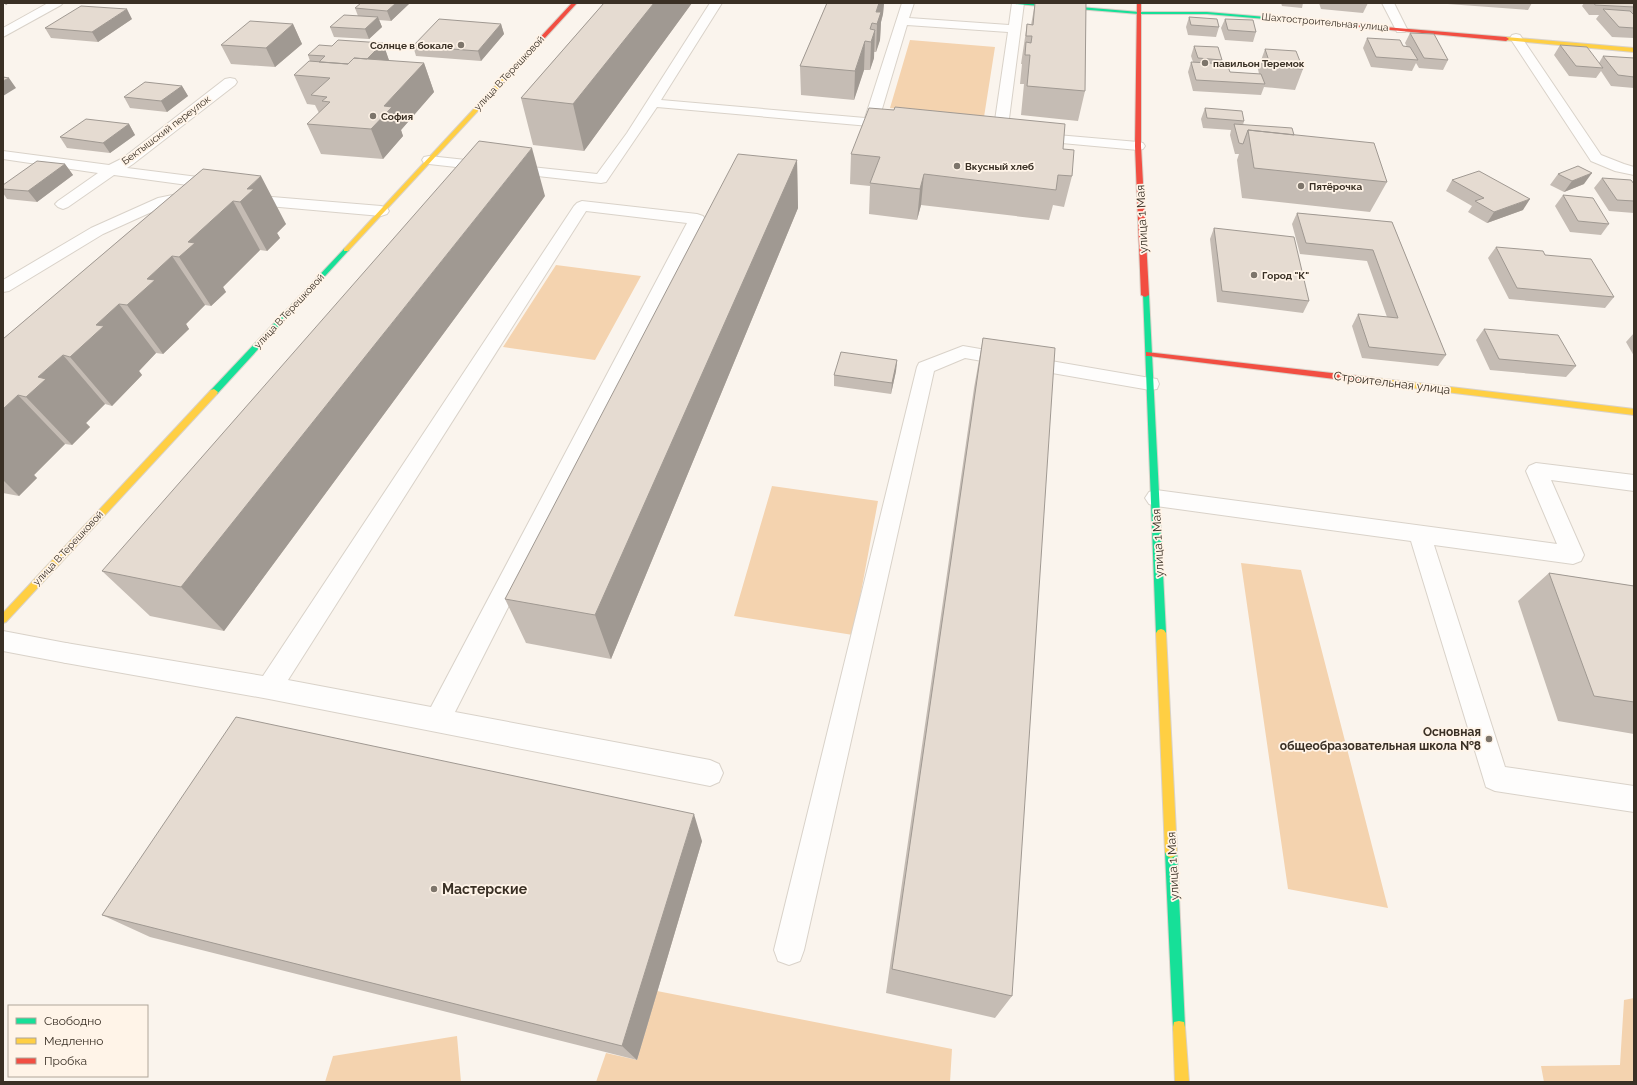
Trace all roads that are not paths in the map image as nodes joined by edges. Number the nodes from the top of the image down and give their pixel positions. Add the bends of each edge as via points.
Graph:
1 (56, 3) edge
2 (575, 3) edge
3 (716, 3) edge
4 (908, 3) edge
5 (1015, 3) edge
6 (1018, 3) edge
7 (1139, 3) edge
8 (1388, 3) edge
9 (1139, 13) junction
10 (902, 21) junction
11 (1014, 29) junction
12 (1401, 29) junction
13 (3, 33) edge
14 (1516, 38) junction
15 (1634, 50) edge
16 (230, 82) dead end
17 (652, 103) junction
18 (871, 122) junction
19 (909, 126) edge
20 (985, 132) edge
21 (1000, 134) junction
22 (1138, 146) junction
23 (3, 155) edge
24 (429, 160) junction
25 (113, 169) junction
26 (1634, 171) edge
27 (601, 179) junction
28 (225, 199) junction
29 (63, 204) dead end
30 (582, 206) junction
31 (381, 211) junction
32 (3, 287) edge
33 (1149, 354) junction
34 (1150, 384) junction
35 (1634, 412) edge
36 (1634, 483) edge
37 (1156, 498) junction
38 (1420, 534) junction
39 (3, 619) edge
40 (3, 641) edge
41 (269, 688) junction
42 (438, 720) junction
43 (710, 773) dead end
44 (1634, 799) edge
45 (789, 950) dead end
46 (1182, 1082) edge

1 - 13 street
2 - 24 street, улица В.Терешковой
3 - 17 street
4 - 10 street
5 - 6 street, Шахтостроительная улица
6 - 9 street, Шахтостроительная улица
6 - 11 street
7 - 9 street, улица 1 Мая
8 - 12 street
9 - 12 street, Шахтостроительная улица via 1207,13
9 - 22 street, улица 1 Мая
10 - 11 street
10 - 18 street
11 - 21 street
12 - 14 street, Шахтостроительная улица
14 - 15 street, Шахтостроительная улица
14 - 26 street via 1596,158
16 - 25 street, Бектышский переулок via 128,161
17 - 18 street
17 - 27 street
18 - 19 street
20 - 21 street
21 - 22 street
22 - 33 street, улица 1 Мая
23 - 25 street
24 - 27 street
24 - 31 street, улица В.Терешковой
25 - 28 street via 198,182
25 - 29 street, Бектышский переулок
27 - 30 street
28 - 31 street
28 - 32 street via 163,201 97,231
30 - 41 street
30 - 42 street via 697,219
31 - 39 street, улица В.Терешковой
33 - 34 street, улица 1 Мая
33 - 35 street, Строительная улица
34 - 37 street, улица 1 Мая
34 - 45 street via 963,352 926,367
36 - 38 street via 1536,471 1573,555
37 - 38 street
37 - 46 street, улица 1 Мая
38 - 44 street via 1495,778
40 - 41 street
41 - 42 street
42 - 43 street

